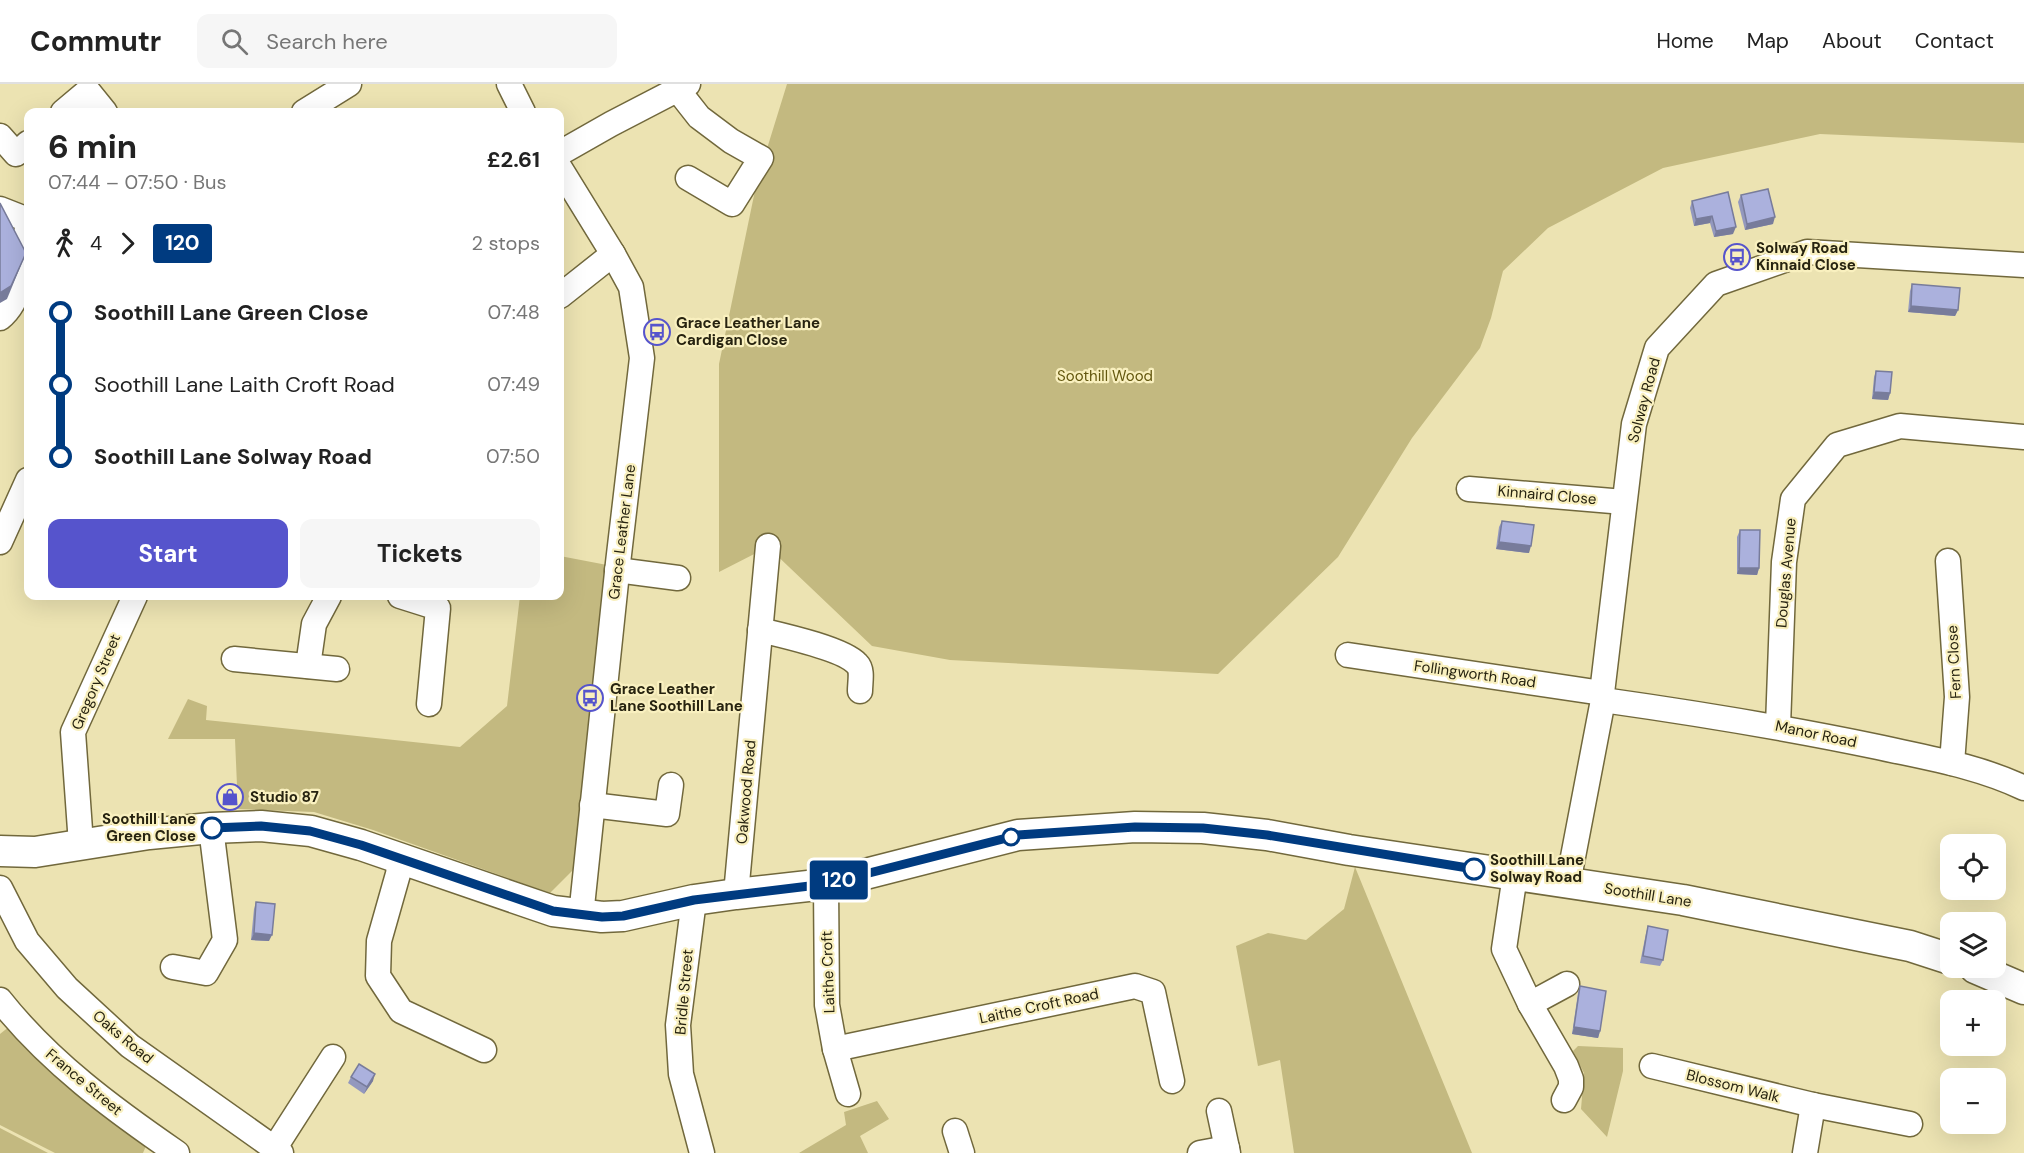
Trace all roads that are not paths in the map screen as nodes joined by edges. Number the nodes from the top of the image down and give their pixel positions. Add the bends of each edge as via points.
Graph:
1 (349, 84) edge
2 (509, 84) edge
3 (91, 87) edge
4 (682, 87) edge
5 (67, 108) edge
6 (103, 108) edge
7 (310, 108) edge
8 (521, 108) edge
9 (0, 136) edge
10 (24, 147) edge
11 (564, 151) edge
12 (564, 174) edge
13 (688, 178) dead end
14 (0, 209) edge
15 (24, 218) edge
16 (613, 254) junction
17 (2024, 265) edge
18 (24, 271) edge
19 (564, 285) edge
20 (0, 318) edge
21 (2024, 437) edge
22 (24, 489) edge
23 (1469, 489) dead end
24 (1624, 502) junction
25 (0, 542) edge
26 (768, 546) dead end
27 (1948, 561) dead end
28 (617, 570) junction
29 (678, 578) dead end
30 (133, 600) edge
31 (327, 600) edge
32 (439, 602) edge
33 (760, 630) junction
34 (1348, 656) dead end
35 (234, 659) dead end
36 (308, 666) junction
37 (337, 669) dead end
38 (860, 691) dead end
39 (1602, 696) junction
40 (429, 704) dead end
41 (1778, 726) junction
42 (1952, 763) junction
43 (671, 785) dead end
44 (2024, 788) edge
45 (592, 805) junction
46 (212, 828) junction
47 (81, 844) junction
48 (0, 851) edge
49 (400, 859) junction
50 (1515, 875) junction
51 (1568, 883) junction
52 (826, 884) junction
53 (0, 888) edge
54 (736, 894) junction
55 (694, 900) junction
56 (580, 916) junction
57 (1940, 956) edge
58 (173, 967) dead end
59 (1998, 978) edge
60 (1567, 984) dead end
61 (2024, 989) edge
62 (0, 1000) edge
63 (1530, 1004) junction
64 (835, 1049) junction
65 (484, 1050) dead end
66 (333, 1056) dead end
67 (1652, 1066) dead end
68 (1173, 1081) dead end
69 (848, 1094) dead end
70 (1564, 1100) dead end
71 (1813, 1106) junction
72 (1219, 1111) dead end
73 (1910, 1124) dead end
74 (278, 1151) edge
75 (1228, 1151) edge
76 (177, 1153) edge
77 (702, 1153) edge
78 (1200, 1153) edge
79 (1806, 1153) edge

1 - 7 street
2 - 8 street
3 - 5 street
3 - 6 street
4 - 11 street
4 - 13 street via 699,117 761,158 732,204
9 - 10 street via 16,154
12 - 16 street, Grace Leather Lane
14 - 15 street
16 - 19 street
16 - 28 street, Grace Leather Lane via 631,287 642,358
17 - 24 street, Solway Road via 1807,252 1716,284 1657,348 1634,424
18 - 20 street via 13,301
21 - 41 street, Douglas Avenue via 1900,426 1837,445 1793,499 1784,562
22 - 25 street
23 - 24 street, Kinnaird Close
24 - 39 street, Solway Road
26 - 33 street, Oakwood Road
27 - 42 street, Fern Close via 1957,697
28 - 29 street
28 - 45 street, Grace Leather Lane
30 - 47 street, Gregory Street via 73,732
31 - 36 street via 314,624
32 - 40 street
33 - 38 street via 849,657 859,665
33 - 54 street, Oakwood Road
34 - 39 street, Follingworth Road
35 - 36 street
36 - 37 street
39 - 41 street, Manor Road
39 - 51 street, Solway Road
41 - 42 street, Manor Road
42 - 44 street, Manor Road
43 - 45 street via 667,813
45 - 56 street, Grace Leather Lane
46 - 47 main road, Soothill Lane
46 - 49 main road, Soothill Lane via 261,826 310,831
46 - 58 street via 225,940 206,973
47 - 48 main road, Soothill Lane via 35,852
49 - 56 main road, Soothill Lane via 542,908
49 - 65 street via 379,940 378,976 401,1011
50 - 51 main road, Soothill Lane
50 - 52 main road, Soothill Lane via 1267,835 1203,828 1135,827 1018,835
50 - 63 street via 1504,949
51 - 57 main road, Soothill Lane via 1792,921
52 - 54 main road, Soothill Lane
52 - 64 street, Laithe Croft via 827,1005
53 - 74 street, Oaks Road via 27,941 68,988 130,1046
54 - 55 main road, Soothill Lane
55 - 56 main road, Soothill Lane via 623,916
55 - 77 street, Bridle Street via 678,1025 681,1074
59 - 61 main road
60 - 63 street
62 - 76 street, France Street via 55,1060 130,1121
63 - 70 street via 1571,1079
64 - 68 street, Laithe Croft Road via 1135,986 1153,992
64 - 69 street, Laithe Croft
66 - 74 street
67 - 71 street, Blossom Walk
71 - 73 street, Blossom Walk
71 - 79 street
72 - 75 street
75 - 78 street

